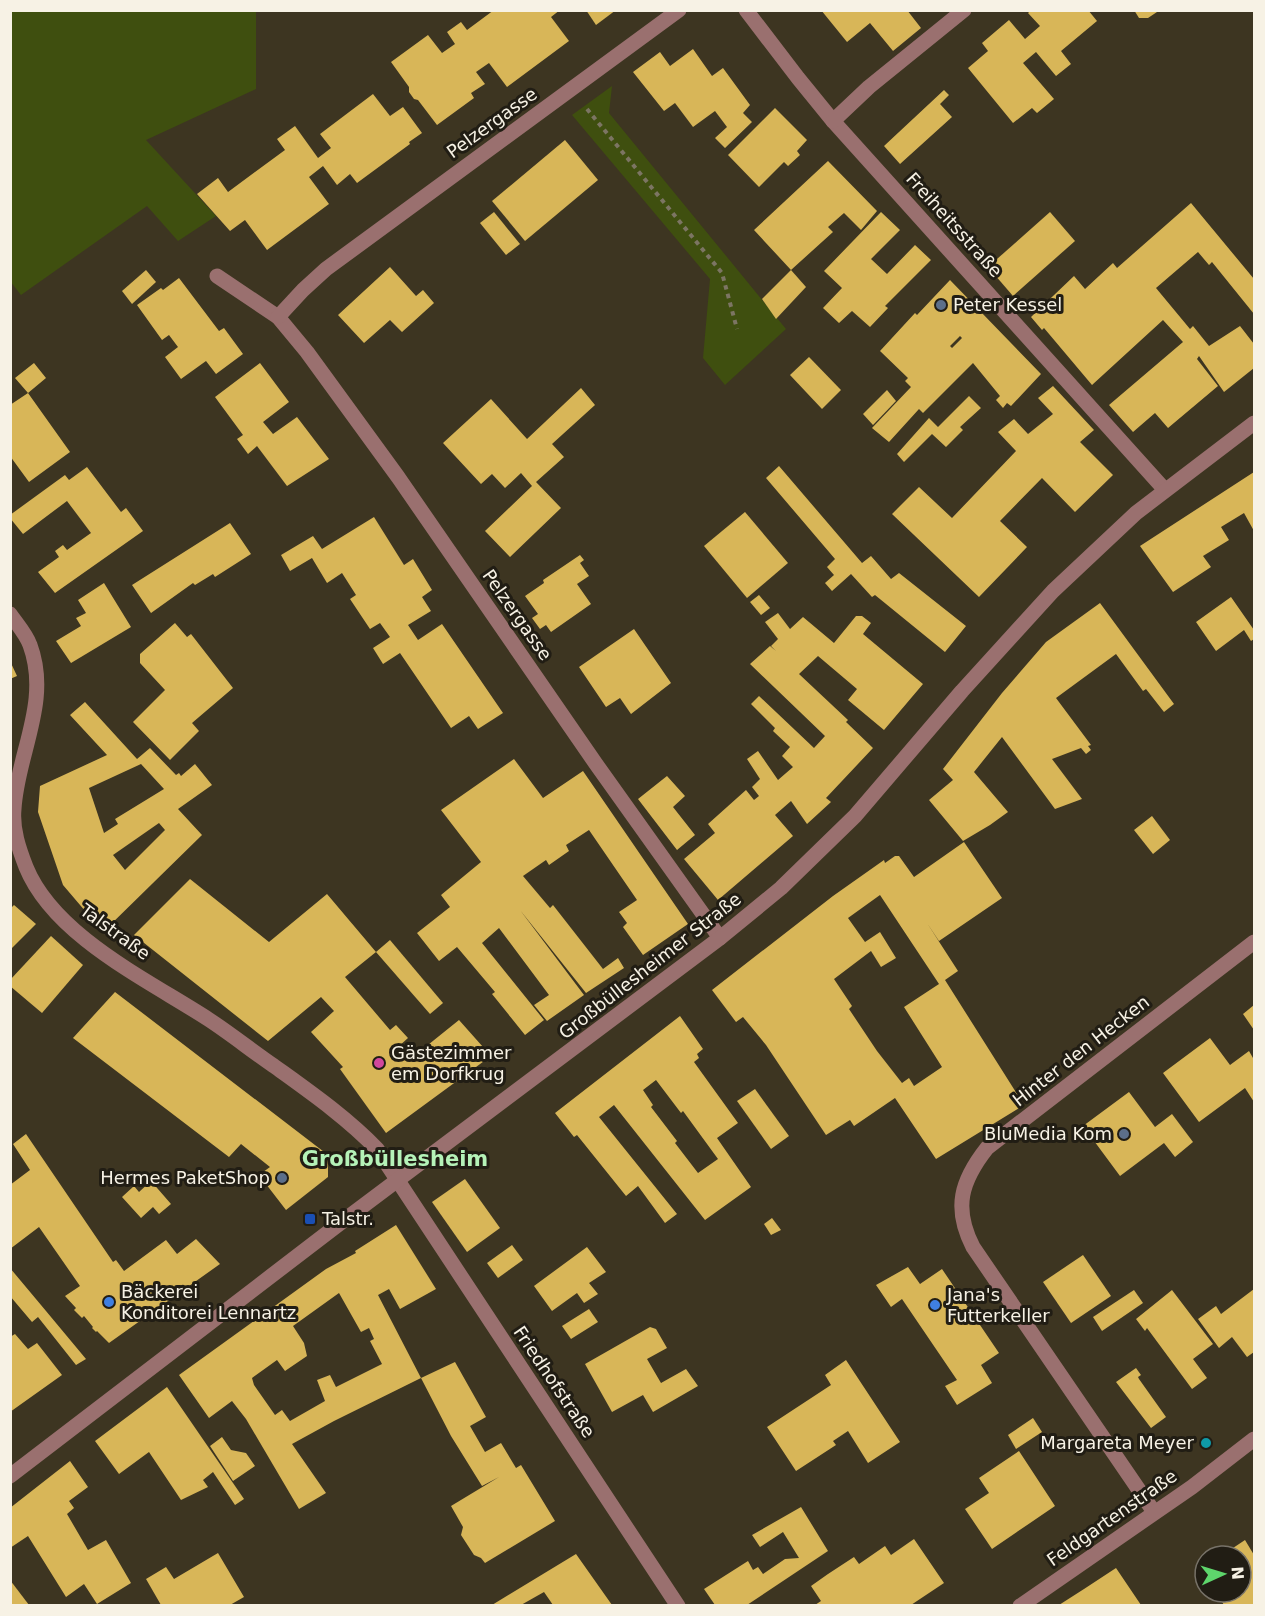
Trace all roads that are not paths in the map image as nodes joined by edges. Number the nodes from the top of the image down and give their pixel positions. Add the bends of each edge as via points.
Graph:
1 (679, 10) edge
2 (746, 10) edge
3 (964, 10) edge
4 (833, 121) junction
5 (217, 276) dead end
6 (278, 317) junction
7 (1254, 423) edge
8 (1166, 490) junction
9 (10, 614) edge
10 (13, 793) edge
11 (720, 938) junction
12 (1254, 942) edge
13 (397, 1181) junction
14 (1254, 1439) edge
15 (10, 1476) edge
16 (1154, 1512) junction
17 (678, 1605) edge
18 (1020, 1605) edge

1 - 6 street, Pelzergasse via 326,269
2 - 4 street, Freiheitsstraße
3 - 4 street
4 - 8 street, Freiheitsstraße
5 - 6 street, Pelzergasse
6 - 11 street, Pelzergasse via 398,477
7 - 8 street, Großbüllesheimer Straße
8 - 11 street, Großbüllesheimer Straße via 1053,591 820,852
9 - 10 street, Talstraße via 30,642 37,684 35,714
10 - 13 street, Talstraße via 15,832 26,867 48,904 102,952 210,1020 335,1111 376,1149
11 - 13 street, Großbüllesheimer Straße
12 - 16 street, Hinter den Hecken via 987,1148 963,1187 962,1212 973,1247
13 - 15 street, Großbüllesheimer Straße
13 - 17 street, Friedhofstraße
14 - 16 street, Feldgartenstraße
16 - 18 street, Feldgartenstraße

